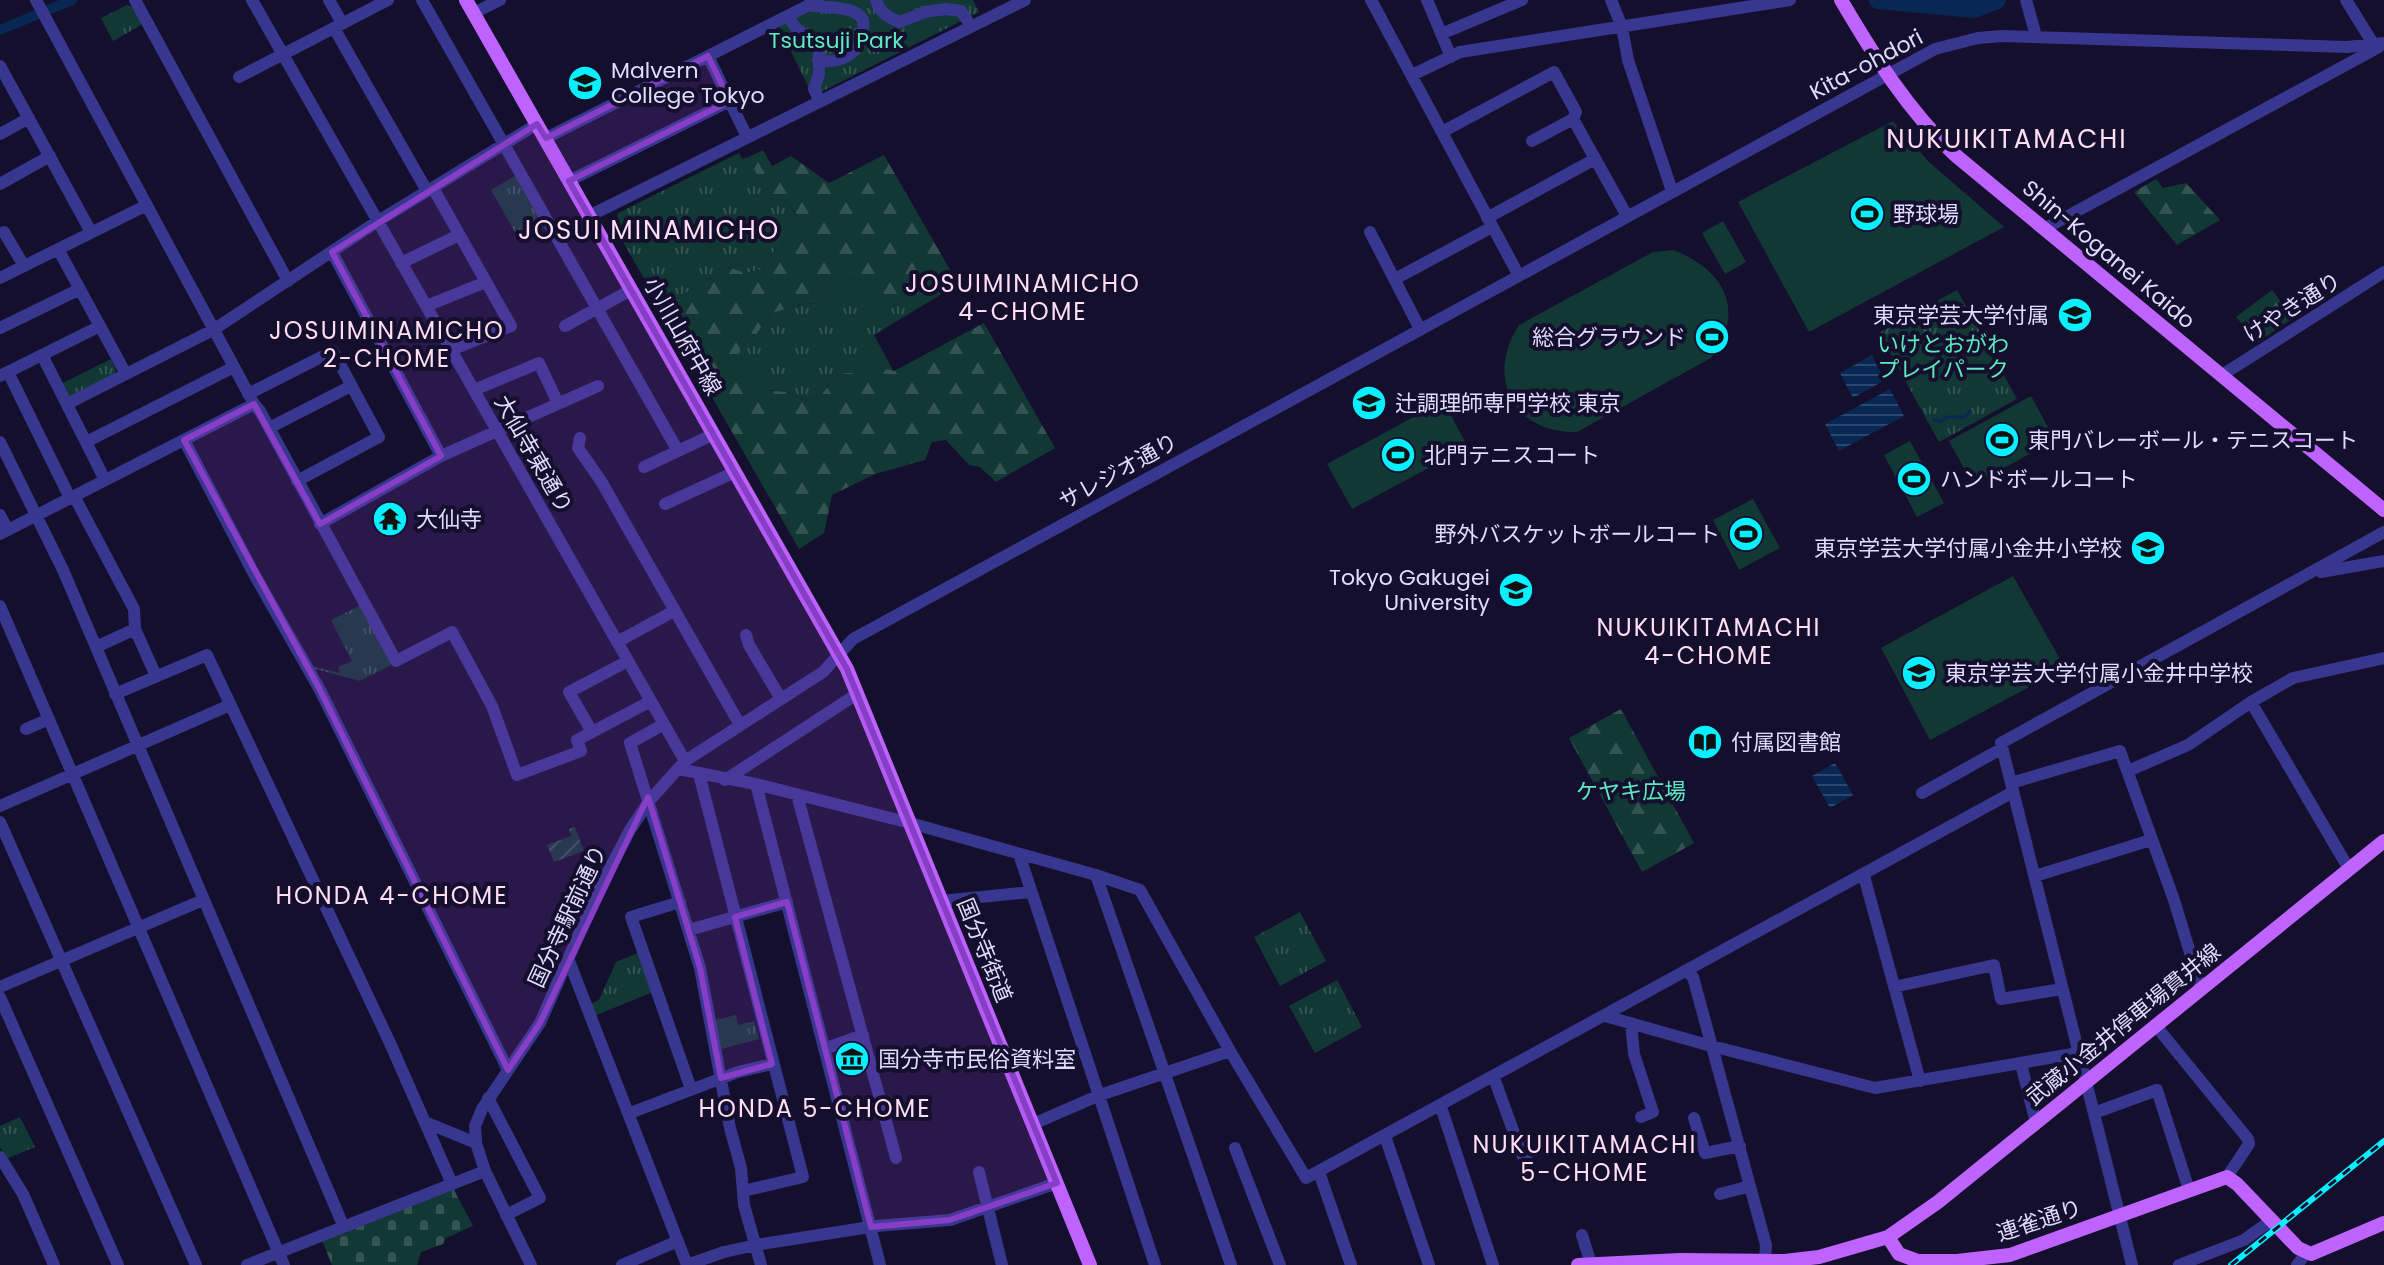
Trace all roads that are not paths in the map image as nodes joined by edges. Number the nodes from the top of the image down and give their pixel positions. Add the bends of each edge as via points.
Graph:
1 (252, 0) edge
2 (329, 0) edge
3 (388, 0) edge
4 (422, 0) edge
5 (500, 0) edge
6 (784, 0) edge
7 (1025, 0) edge
8 (1371, 0) edge
9 (1427, 0) edge
10 (1522, 0) edge
11 (1611, 0) edge
12 (1790, 0) edge
13 (1841, 0) edge
14 (2026, 0) edge
15 (2346, 0) edge
16 (130, 1) edge
17 (814, 3) edge
18 (877, 3) edge
19 (947, 5) edge
20 (470, 6) edge
21 (1713, 6) edge
22 (41, 8) edge
23 (790, 15) junction
24 (861, 16) junction
25 (967, 20) dead end
26 (338, 26) junction
27 (1622, 27) junction
28 (1441, 34) junction
29 (2036, 36) junction
30 (2381, 44) edge
31 (283, 54) junction
32 (708, 56) junction
33 (1451, 57) junction
34 (818, 60) junction
35 (0, 66) edge
36 (1412, 75) junction
37 (1886, 75) junction
38 (239, 77) dead end
39 (730, 101) junction
40 (820, 102) junction
41 (29, 118) junction
42 (1573, 119) junction
43 (537, 124) junction
44 (1442, 132) junction
45 (0, 134) edge
46 (747, 137) junction
47 (546, 138) junction
48 (1532, 141) dead end
49 (503, 145) junction
50 (50, 156) junction
51 (1595, 159) junction
52 (569, 181) junction
53 (0, 184) edge
54 (430, 189) junction
55 (1672, 191) junction
56 (147, 205) junction
57 (589, 216) junction
58 (1627, 216) junction
59 (378, 221) junction
60 (1490, 222) junction
61 (2044, 229) junction
62 (4, 232) dead end
63 (91, 232) junction
64 (1370, 232) dead end
65 (459, 235) junction
66 (58, 249) junction
67 (332, 252) junction
68 (401, 263) junction
69 (24, 266) junction
70 (2384, 272) edge
71 (1518, 274) junction
72 (0, 278) edge
73 (1395, 279) junction
74 (288, 281) junction
75 (486, 282) junction
76 (80, 289) junction
77 (631, 290) junction
78 (426, 306) junction
79 (596, 309) junction
80 (100, 326) junction
81 (565, 326) dead end
82 (0, 328) edge
83 (1420, 329) junction
84 (213, 330) junction
85 (451, 350) junction
86 (42, 355) junction
87 (234, 367) junction
88 (4, 374) edge
89 (126, 374) junction
90 (2222, 375) junction
91 (351, 386) junction
92 (598, 386) dead end
93 (474, 390) junction
94 (251, 399) junction
95 (558, 403) junction
96 (67, 404) junction
97 (269, 428) junction
98 (496, 429) junction
99 (714, 434) junction
100 (580, 438) dead end
101 (184, 440) junction
102 (0, 442) edge
103 (86, 442) junction
104 (678, 451) junction
105 (441, 456) junction
106 (644, 467) dead end
107 (735, 472) junction
108 (105, 480) junction
109 (297, 481) junction
110 (72, 497) junction
111 (665, 504) dead end
112 (2384, 510) edge
113 (0, 515) edge
114 (36, 515) junction
115 (320, 524) junction
116 (4, 532) edge
117 (2384, 532) edge
118 (2384, 561) edge
119 (2310, 574) junction
120 (0, 606) edge
121 (674, 611) junction
122 (3, 623) edge
123 (135, 629) junction
124 (746, 635) dead end
125 (617, 642) junction
126 (96, 647) junction
127 (839, 653) junction
128 (2384, 658) edge
129 (628, 661) junction
130 (156, 676) junction
131 (115, 694) junction
132 (857, 694) junction
133 (781, 699) junction
134 (651, 701) junction
135 (2251, 702) junction
136 (230, 705) junction
137 (49, 719) junction
138 (664, 724) junction
139 (740, 725) junction
140 (26, 729) dead end
141 (592, 732) junction
142 (137, 746) junction
143 (2001, 749) junction
144 (682, 765) junction
145 (2128, 771) junction
146 (73, 774) junction
147 (699, 774) junction
148 (725, 780) junction
149 (756, 784) junction
150 (2012, 788) junction
151 (1922, 793) dead end
152 (797, 795) junction
153 (649, 801) junction
154 (0, 806) edge
155 (0, 822) edge
156 (910, 823) junction
157 (2151, 840) junction
158 (2384, 841) edge
159 (1019, 854) junction
160 (2349, 869) junction
161 (1096, 875) junction
162 (1864, 876) junction
163 (2035, 876) junction
164 (1030, 892) junction
165 (203, 900) junction
166 (941, 901) junction
167 (680, 902) junction
168 (787, 902) junction
169 (735, 917) junction
170 (138, 925) junction
171 (689, 930) junction
172 (61, 961) junction
173 (569, 961) junction
174 (1687, 972) junction
175 (0, 987) edge
176 (1894, 987) junction
177 (2062, 989) junction
178 (2201, 989) junction
179 (0, 997) edge
180 (1605, 1016) junction
181 (1631, 1023) junction
182 (2156, 1026) junction
183 (863, 1035) junction
184 (1708, 1046) junction
185 (824, 1049) junction
186 (1230, 1051) junction
187 (2078, 1053) junction
188 (772, 1064) junction
189 (2021, 1064) junction
190 (508, 1070) junction
191 (1164, 1074) junction
192 (721, 1078) junction
193 (1494, 1078) junction
194 (1920, 1081) junction
195 (2086, 1083) junction
196 (691, 1089) junction
197 (1100, 1095) junction
198 (488, 1098) junction
199 (1441, 1107) junction
200 (630, 1113) junction
201 (2094, 1113) junction
202 (1641, 1117) dead end
203 (1694, 1118) dead end
204 (425, 1122) junction
205 (2036, 1123) junction
206 (1033, 1124) junction
207 (1385, 1136) junction
208 (476, 1143) junction
209 (1546, 1146) dead end
210 (1235, 1148) dead end
211 (1736, 1148) junction
212 (0, 1157) edge
213 (896, 1158) dead end
214 (485, 1171) junction
215 (979, 1172) dead end
216 (1319, 1172) junction
217 (2227, 1177) junction
218 (1057, 1183) junction
219 (452, 1184) junction
220 (1746, 1187) junction
221 (2189, 1190) junction
222 (743, 1191) junction
223 (1720, 1194) dead end
224 (986, 1207) junction
225 (506, 1215) junction
226 (2121, 1215) junction
227 (2272, 1220) junction
228 (2384, 1223) edge
229 (343, 1225) junction
230 (871, 1227) junction
231 (1582, 1235) dead end
232 (1888, 1237) junction
233 (678, 1241) junction
234 (756, 1245) junction
235 (278, 1251) junction
236 (2012, 1260) edge
237 (2209, 1260) edge
238 (1765, 1261) junction
239 (2299, 1262) edge
240 (1785, 1263) edge
241 (1591, 1264) edge
242 (54, 1265) edge
243 (118, 1265) edge
244 (196, 1265) edge
245 (247, 1265) edge
246 (284, 1265) edge
247 (531, 1265) edge
248 (622, 1265) edge
249 (687, 1265) edge
250 (761, 1265) edge
251 (880, 1265) edge
252 (1002, 1265) edge
253 (1090, 1265) edge
254 (1155, 1265) edge
255 (1231, 1265) edge
256 (1280, 1265) edge
257 (1351, 1265) edge
258 (1429, 1265) edge
259 (1493, 1265) edge
260 (1578, 1265) edge
261 (2132, 1265) edge
262 (2179, 1265) edge

1 - 31 street, 大仙寺東通り
2 - 26 street
3 - 26 street
4 - 49 street
5 - 20 street
6 - 23 street
7 - 40 street
8 - 36 street
9 - 28 street
10 - 28 street
11 - 27 street
12 - 21 street
13 - 37 main road, Shin-Koganei Kaido
14 - 29 street
15 - 30 street
16 - 74 street
17 - 23 street
17 - 24 street
18 - 19 street via 900,22
18 - 24 street
19 - 25 street
20 - 43 main road, 小川山府中線
21 - 27 street
22 - 56 street
23 - 32 street
23 - 34 street via 796,28 819,46
24 - 34 street via 864,28 856,49 839,61
26 - 31 street
26 - 54 street
27 - 33 street
27 - 55 street
28 - 33 street
29 - 30 street, Kita-ohdori
29 - 37 street, Kita-ohdori via 1957,42 1915,57
30 - 61 street
31 - 38 street
31 - 59 street, 大仙寺東通り
32 - 39 street
32 - 47 street
33 - 36 street
34 - 40 street via 814,89
35 - 41 street
36 - 44 street
37 - 55 street, Kita-ohdori
37 - 61 main road, Shin-Koganei Kaido via 1932,133
39 - 46 street
39 - 52 street
40 - 46 street
41 - 45 street
41 - 50 street
42 - 44 street via 1576,112 1554,72
42 - 48 street
42 - 51 street
43 - 47 main road, 小川山府中線
43 - 49 street
44 - 60 street
46 - 57 street
47 - 52 main road, 小川山府中線
49 - 54 street
49 - 79 street
50 - 53 street
50 - 63 street
51 - 58 street
51 - 60 street
52 - 57 main road, 小川山府中線
54 - 59 street
54 - 65 street
55 - 58 street, Kita-ohdori
56 - 63 street
56 - 84 street
57 - 77 main road, 小川山府中線
58 - 71 street, Kita-ohdori
59 - 67 street
59 - 68 street, 大仙寺東通り
60 - 71 street
60 - 73 street
61 - 90 main road, Shin-Koganei Kaido
62 - 69 street
63 - 66 street
64 - 73 street
65 - 68 street
65 - 75 street
66 - 69 street
66 - 76 street
67 - 74 street
67 - 105 street
68 - 78 street, 大仙寺東通り
69 - 72 street
70 - 90 street, けやき通り
71 - 83 street, Kita-ohdori
73 - 83 street
74 - 84 street
75 - 78 street
75 - 85 street via 511,326
76 - 80 street
76 - 82 street
77 - 79 street
77 - 99 main road, 小川山府中線
78 - 85 street, 大仙寺東通り
79 - 81 street
79 - 104 street
80 - 86 street
80 - 89 street
83 - 127 street, サレジオ通り via 853,639
84 - 87 street
84 - 89 street
85 - 93 street, 大仙寺東通り
86 - 88 street
86 - 96 street
87 - 94 street
87 - 103 street
88 - 110 street
89 - 96 street
90 - 112 main road, Shin-Koganei Kaido
91 - 94 street via 333,351
91 - 97 street
91 - 109 street via 379,437
92 - 95 street
93 - 95 street via 539,363
93 - 98 street, 大仙寺東通り
94 - 97 street
94 - 101 street
95 - 98 street
96 - 103 street
97 - 109 street
98 - 105 street
98 - 125 street, 大仙寺東通り
99 - 104 street
99 - 107 main road, 小川山府中線
100 - 121 street via 578,448
101 - 108 street
101 - 190 street via 320,690
102 - 114 street
103 - 108 street
104 - 106 street
105 - 115 street
107 - 111 street
107 - 127 main road, 小川山府中線
108 - 110 street
109 - 115 street
110 - 114 street
110 - 123 street via 134,609
113 - 116 street
114 - 116 street
114 - 126 street
115 - 141 street via 396,661 452,632 492,706 517,775 581,751 577,740
117 - 119 street
118 - 119 street
119 - 143 street via 2006,739
120 - 122 street
121 - 125 street
121 - 139 street
122 - 137 street
123 - 126 street
123 - 130 street
124 - 133 street
125 - 129 street, 大仙寺東通り
126 - 131 street
127 - 132 main road, 国分寺街道
127 - 133 street, 国分寺駅前通り via 823,672
128 - 135 street via 2293,678
129 - 134 street, 大仙寺東通り
129 - 141 street via 569,692
130 - 131 street
130 - 136 street via 207,655
131 - 142 street
132 - 148 street
132 - 156 main road, 国分寺街道
133 - 139 street, 国分寺駅前通り
134 - 138 street, 大仙寺東通り
134 - 141 street
135 - 145 street via 2188,745
135 - 160 street
136 - 142 street
136 - 204 street
137 - 140 street
137 - 146 street
138 - 144 street, 大仙寺東通り
138 - 153 street via 630,743
139 - 144 street, 国分寺駅前通り
142 - 146 street
142 - 165 street
143 - 150 street
143 - 151 street
144 - 147 street
144 - 153 street, 国分寺駅前通り
145 - 150 street via 2120,751
145 - 157 street
146 - 154 street
146 - 170 street
147 - 148 street
147 - 169 street
148 - 149 street
149 - 152 street
149 - 168 street
150 - 162 street
150 - 163 street
152 - 156 street
152 - 183 street
153 - 167 street
153 - 173 street, 国分寺駅前通り via 599,889
155 - 172 street
156 - 159 street
156 - 166 main road, 国分寺街道
157 - 163 street
157 - 178 street
158 - 160 main road, 武蔵小金井停車場貫井線
159 - 161 street
159 - 164 street
160 - 178 main road, 武蔵小金井停車場貫井線
161 - 186 street via 1140,890
161 - 191 street
162 - 174 street
162 - 176 street
163 - 177 street
164 - 166 street
164 - 197 street
165 - 170 street
165 - 229 street
166 - 206 main road, 国分寺街道
167 - 171 street
167 - 196 street via 631,917
168 - 169 street
168 - 185 street
169 - 171 street
169 - 188 street
170 - 172 street
170 - 235 street
171 - 192 street
172 - 175 street
172 - 244 street
173 - 190 street, 国分寺駅前通り via 540,1023
173 - 200 street
174 - 180 street
174 - 184 street via 1685,981
176 - 177 street via 1994,965 2001,999
176 - 194 street
177 - 187 street
178 - 182 main road, 武蔵小金井停車場貫井線
179 - 243 street
180 - 181 street
180 - 193 street
181 - 184 street
181 - 202 street via 1634,1054 1653,1112
182 - 195 main road, 武蔵小金井停車場貫井線
182 - 217 street via 2248,1139
183 - 185 street
183 - 213 street
184 - 194 street via 1875,1088
184 - 211 street
185 - 230 street
186 - 191 street
186 - 216 street via 1306,1178
187 - 189 street
187 - 195 street
188 - 192 street
188 - 222 street via 803,1177
189 - 194 street
189 - 205 street
190 - 198 street, 国分寺駅前通り
191 - 197 street
191 - 255 street
192 - 196 street
192 - 222 street
193 - 199 street
193 - 209 street via 1522,1155
195 - 201 street
195 - 205 main road, 武蔵小金井停車場貫井線
196 - 200 street
197 - 206 street
197 - 254 street
198 - 208 street, 国分寺駅前通り via 475,1126
198 - 225 street via 540,1198
199 - 207 street
199 - 259 street
200 - 233 street
201 - 221 street via 2157,1090
201 - 226 street
203 - 211 street via 1705,1153
204 - 208 street
204 - 219 street
205 - 232 main road, 武蔵小金井停車場貫井線
206 - 218 main road, 国分寺街道
207 - 216 street
207 - 258 street
208 - 214 street
210 - 256 street
211 - 220 street
212 - 242 street via 23,1194
214 - 219 street
214 - 225 street
215 - 224 street
216 - 257 street
217 - 221 main road, 連雀通り
217 - 227 main road
218 - 224 street
218 - 253 main road, 国分寺街道
219 - 229 street
220 - 223 street
220 - 238 street
221 - 226 main road, 連雀通り
222 - 234 street
224 - 230 street via 950,1220
224 - 252 street
225 - 247 street
226 - 236 main road, 連雀通り
226 - 261 street
227 - 237 street
227 - 239 main road via 2298,1248
228 - 239 main road
229 - 235 street
230 - 234 street
230 - 251 street
231 - 241 street
232 - 236 main road, 連雀通り via 1899,1254 1918,1261
232 - 240 main road
233 - 248 street
233 - 249 street
234 - 249 street
234 - 250 street
235 - 245 street
235 - 246 street
237 - 262 street
238 - 240 main road
238 - 241 main road
241 - 260 main road

